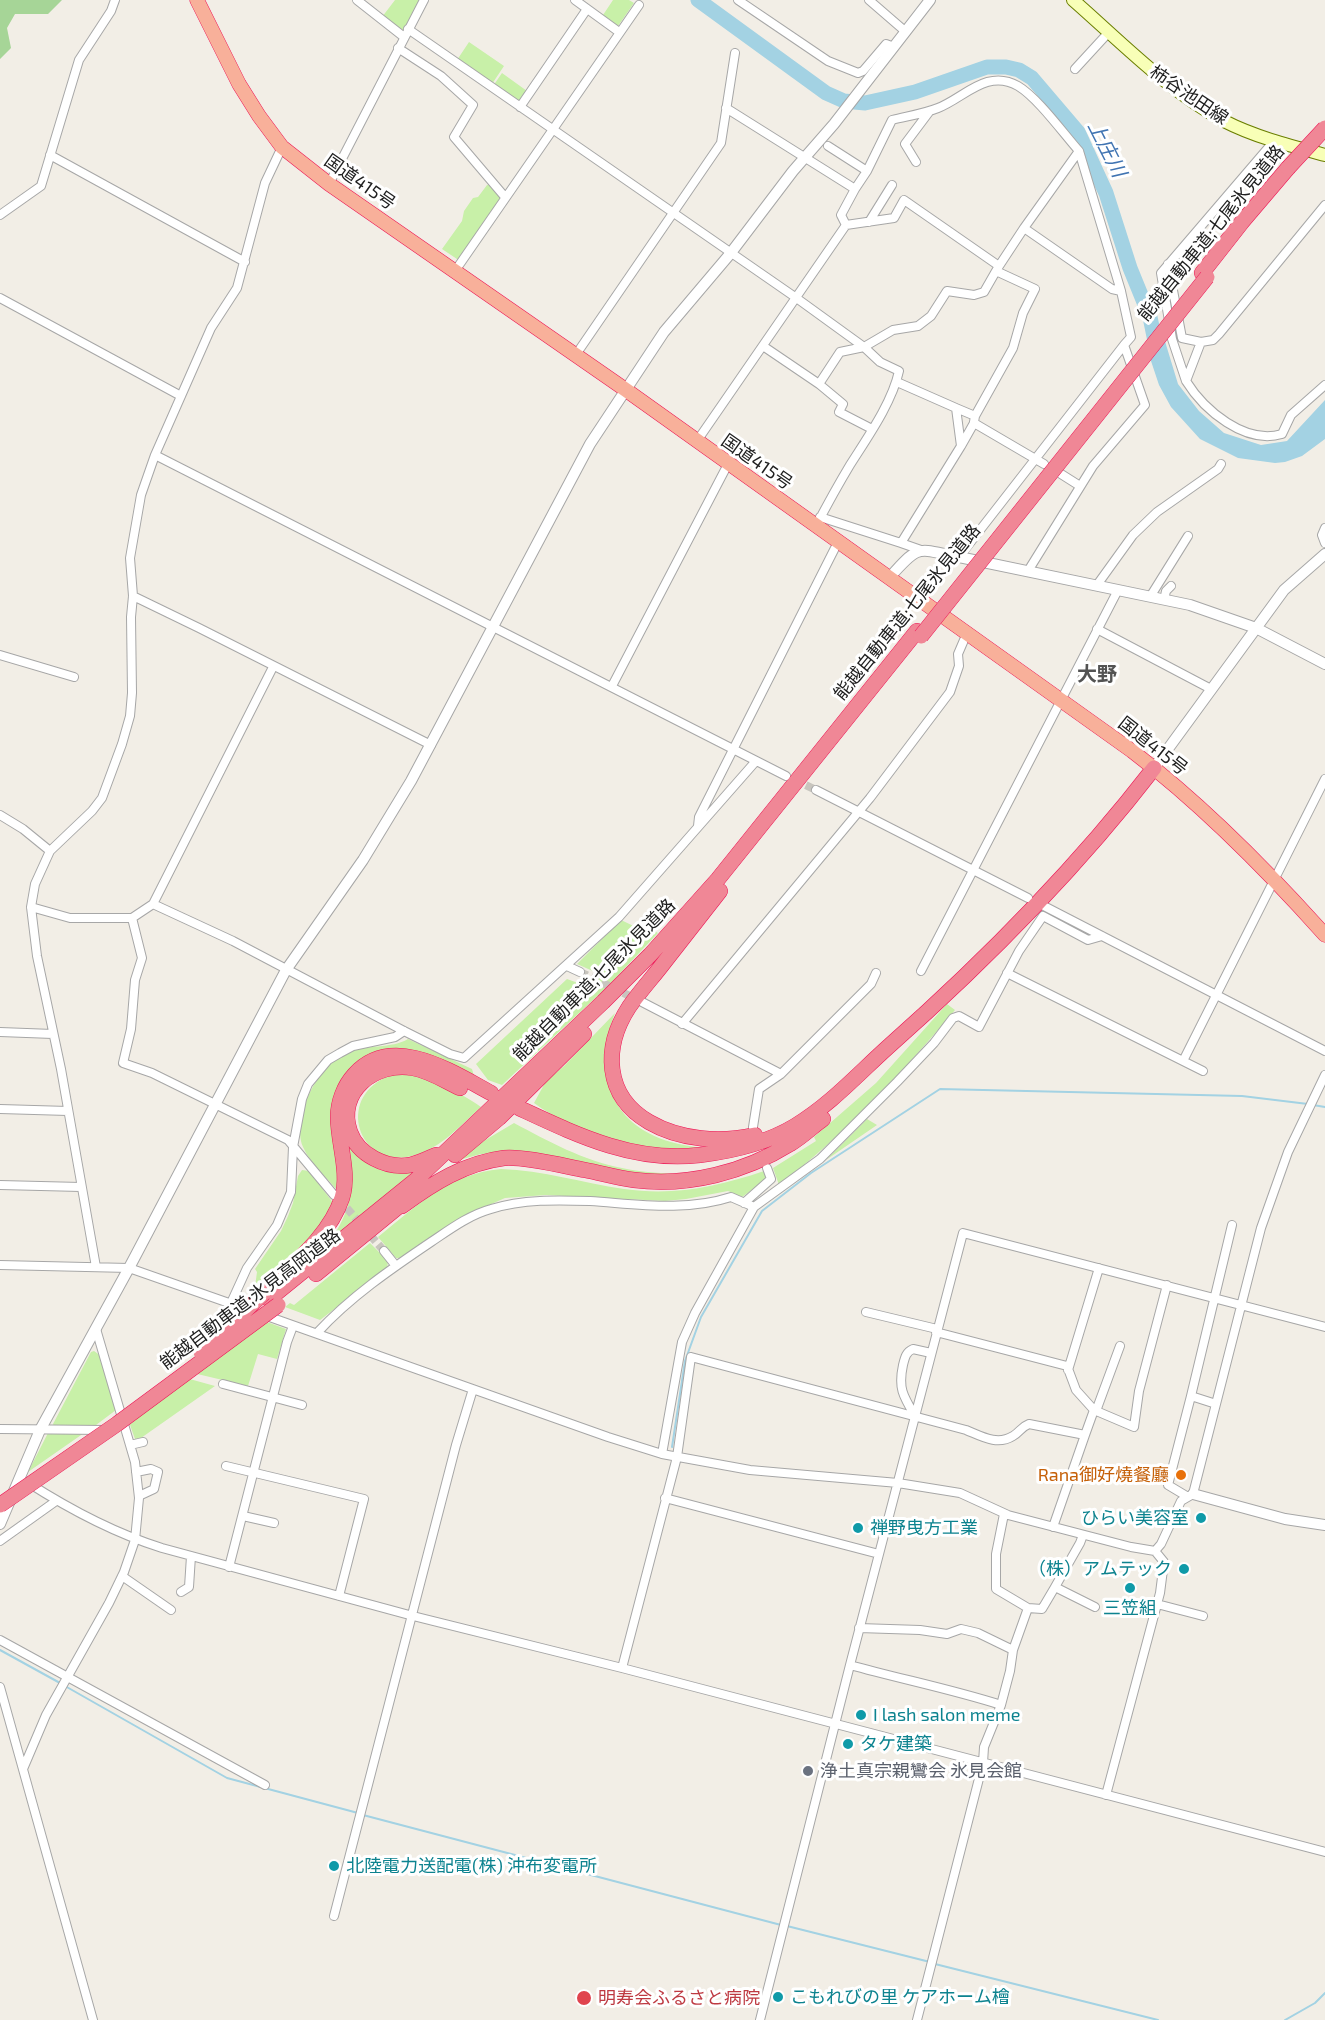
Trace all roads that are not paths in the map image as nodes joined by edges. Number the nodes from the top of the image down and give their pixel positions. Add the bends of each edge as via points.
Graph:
1 (115, 0) edge
2 (197, 0) edge
3 (357, 0) edge
4 (424, 0) edge
5 (575, 0) edge
6 (869, 0) edge
7 (930, 0) edge
8 (1072, 0) edge
9 (742, 1) edge
10 (639, 5) dead end
11 (587, 9) junction
12 (619, 32) junction
13 (906, 32) junction
14 (1109, 32) junction
15 (406, 33) junction
16 (894, 47) junction
17 (398, 48) junction
18 (735, 53) dead end
19 (1075, 69) dead end
20 (520, 107) junction
21 (726, 108) junction
22 (929, 111) junction
23 (552, 128) junction
24 (1325, 128) edge
25 (1325, 140) edge
26 (1274, 141) junction
27 (828, 146) dead end
28 (282, 147) junction
29 (1078, 152) junction
30 (50, 155) junction
31 (1325, 155) edge
32 (805, 157) junction
33 (916, 162) dead end
34 (867, 171) junction
35 (1291, 171) junction
36 (329, 184) junction
37 (892, 185) dead end
38 (855, 189) junction
39 (506, 197) junction
40 (1325, 205) edge
41 (674, 214) junction
42 (0, 215) edge
43 (869, 222) junction
44 (846, 225) junction
45 (1024, 228) junction
46 (730, 254) junction
47 (245, 262) junction
48 (1168, 264) junction
49 (997, 268) junction
50 (455, 271) junction
51 (1121, 291) junction
52 (795, 297) junction
53 (0, 298) edge
54 (1201, 342) junction
55 (1124, 345) junction
56 (763, 346) junction
57 (864, 347) junction
58 (575, 356) junction
59 (1186, 381) junction
60 (897, 382) junction
61 (819, 384) junction
62 (1325, 384) edge
63 (626, 390) junction
64 (181, 396) junction
65 (956, 408) junction
66 (975, 419) junction
67 (872, 429) junction
68 (697, 441) junction
69 (961, 446) junction
70 (155, 455) junction
71 (1036, 458) junction
72 (728, 464) junction
73 (1044, 464) dead end
74 (1221, 464) dead end
75 (1061, 474) dead end
76 (1080, 486) junction
77 (818, 521) junction
78 (1325, 528) edge
79 (1188, 536) dead end
80 (838, 542) junction
81 (901, 543) junction
82 (1325, 543) edge
83 (921, 550) junction
84 (1325, 554) edge
85 (959, 557) junction
86 (1028, 571) junction
87 (890, 577) junction
88 (1097, 585) junction
89 (1171, 586) dead end
90 (1118, 590) junction
91 (133, 596) junction
92 (1150, 597) junction
93 (1164, 600) junction
94 (492, 626) junction
95 (1256, 628) junction
96 (1097, 629) junction
97 (967, 633) junction
98 (919, 634) junction
99 (0, 654) edge
100 (1325, 664) edge
101 (273, 667) junction
102 (74, 677) dead end
103 (612, 686) junction
104 (1211, 688) junction
105 (1061, 699) junction
106 (431, 745) junction
107 (732, 748) junction
108 (756, 761) junction
109 (1154, 768) junction
110 (786, 776) tunnel mouth
111 (1325, 779) edge
112 (816, 790) tunnel mouth
113 (857, 811) junction
114 (0, 815) edge
115 (697, 828) junction
116 (50, 851) junction
117 (973, 871) junction
118 (1275, 880) junction
119 (725, 884) junction
120 (1028, 898) dead end
121 (153, 904) junction
122 (1040, 904) dead end
123 (31, 907) junction
124 (132, 918) junction
125 (1325, 935) edge
126 (1102, 936) junction
127 (567, 966) junction
128 (286, 969) junction
129 (921, 970) dead end
130 (580, 972) tunnel mouth
131 (876, 973) dead end
132 (1007, 973) junction
133 (1218, 994) junction
134 (642, 1002) tunnel mouth
135 (682, 1024) junction
136 (404, 1031) junction
137 (0, 1032) edge
138 (53, 1034) junction
139 (1325, 1051) edge
140 (1183, 1061) junction
141 (1203, 1071) dead end
142 (781, 1074) junction
143 (1325, 1075) edge
144 (216, 1104) junction
145 (502, 1104) junction
146 (0, 1109) edge
147 (68, 1112) junction
148 (822, 1114) junction
149 (753, 1126) dead end
150 (454, 1143) junction
151 (293, 1147) junction
152 (767, 1168) dead end
153 (0, 1185) edge
154 (81, 1186) junction
155 (334, 1195) tunnel mouth
156 (744, 1203) junction
157 (754, 1207) junction
158 (390, 1215) junction
159 (1232, 1225) dead end
160 (384, 1251) tunnel mouth
161 (0, 1265) edge
162 (396, 1266) junction
163 (96, 1267) junction
164 (129, 1268) junction
165 (1099, 1268) junction
166 (1167, 1285) junction
167 (1216, 1298) junction
168 (270, 1299) junction
169 (231, 1303) junction
170 (1241, 1305) junction
171 (866, 1312) dead end
172 (293, 1326) junction
173 (1325, 1327) edge
174 (96, 1329) junction
175 (937, 1331) junction
176 (317, 1332) junction
177 (1120, 1346) dead end
178 (931, 1353) junction
179 (1068, 1370) junction
180 (223, 1384) dead end
181 (473, 1389) junction
182 (1191, 1396) junction
183 (273, 1398) junction
184 (1216, 1404) junction
185 (302, 1405) dead end
186 (1095, 1411) junction
187 (915, 1416) junction
188 (0, 1429) edge
189 (40, 1430) junction
190 (127, 1431) junction
191 (1085, 1435) junction
192 (143, 1442) dead end
193 (130, 1445) junction
194 (662, 1454) junction
195 (677, 1457) junction
196 (226, 1466) dead end
197 (136, 1472) junction
198 (255, 1473) junction
199 (20, 1478) junction
200 (898, 1483) junction
201 (139, 1496) junction
202 (1190, 1496) junction
203 (0, 1497) edge
204 (665, 1498) junction
205 (56, 1501) junction
206 (0, 1505) edge
207 (1004, 1514) junction
208 (243, 1516) junction
209 (274, 1523) dead end
210 (0, 1524) edge
211 (1325, 1525) edge
212 (1053, 1527) junction
213 (1083, 1535) junction
214 (135, 1540) junction
215 (0, 1541) edge
216 (1155, 1551) junction
217 (879, 1554) junction
218 (190, 1556) junction
219 (230, 1567) junction
220 (122, 1576) junction
221 (1055, 1587) junction
222 (182, 1592) dead end
223 (339, 1596) junction
224 (1157, 1604) junction
225 (1095, 1607) dead end
226 (1028, 1608) junction
227 (171, 1610) dead end
228 (413, 1616) junction
229 (1203, 1616) dead end
230 (859, 1628) junction
231 (0, 1640) edge
232 (1013, 1650) junction
233 (850, 1665) junction
234 (622, 1668) junction
235 (68, 1677) junction
236 (0, 1687) edge
237 (1001, 1705) junction
238 (834, 1724) junction
239 (983, 1763) junction
240 (23, 1769) junction
241 (265, 1785) dead end
242 (1106, 1795) junction
243 (1325, 1852) edge
244 (334, 1916) dead end
245 (93, 2020) edge
246 (760, 2020) edge
247 (917, 2020) edge

1 - 30 street via 78,60
2 - 28 highway, 国道415号 via 239,84
3 - 15 street
4 - 15 street
5 - 11 street
6 - 13 street
7 - 13 street
8 - 14 main road, 柿谷池田線
9 - 16 street via 828,62 858,73 886,44
10 - 12 street
11 - 12 street
11 - 20 street
12 - 23 street
13 - 16 street
14 - 19 street
14 - 26 main road, 柿谷池田線 via 1187,97 1225,121
15 - 17 street
15 - 20 street
16 - 32 street
17 - 36 street
17 - 39 street via 441,76 473,105 454,137
18 - 21 street
20 - 23 street
21 - 32 street
21 - 41 street via 721,143
22 - 29 street via 989,80 1006,81 1031,97
22 - 33 street via 905,144
22 - 34 street via 892,120
23 - 39 street
23 - 41 street
24 - 35 highway, 能越自動車道;七尾氷見道路, bridge
25 - 35 highway, 能越自動車道;七尾氷見道路
26 - 31 main road, 柿谷池田線
26 - 48 street
27 - 34 street
28 - 36 highway, 国道415号
28 - 47 street via 266,183
29 - 45 street
29 - 51 street
30 - 42 street via 41,186
30 - 47 street
32 - 38 street
32 - 46 street
34 - 38 street
35 - 98 highway, 能越自動車道;七尾氷見道路, bridge
36 - 50 highway, 国道415号
37 - 43 street
38 - 44 street via 841,214
39 - 50 street
40 - 54 street via 1219,334 1213,340
41 - 46 street
41 - 58 street
43 - 44 street
43 - 49 street via 894,218 904,200
44 - 52 street
45 - 49 street
45 - 51 street via 1112,289
46 - 52 street
46 - 63 street via 664,333
47 - 64 street via 237,288 211,328
48 - 54 street via 1182,338
48 - 59 street via 1161,273 1172,339
49 - 57 street via 984,292 974,295 947,291 931,316 918,326 893,330
49 - 66 street via 1035,289 1013,348
50 - 58 highway, 国道415号
51 - 55 street via 1131,337
52 - 56 street
52 - 57 street
53 - 64 street
54 - 59 street
55 - 71 street
55 - 76 street via 1145,405
56 - 61 street
56 - 68 street
57 - 60 street via 880,362 899,371
57 - 61 street via 840,352
58 - 63 highway, 国道415号
59 - 62 street via 1197,398 1235,427 1272,437 1282,434 1291,415
60 - 65 street
60 - 67 street
61 - 67 street via 843,404 839,412
63 - 68 highway, 国道415号
63 - 94 street via 590,444
64 - 70 street
65 - 66 street
65 - 69 street
66 - 69 street
66 - 71 street
67 - 77 street
68 - 72 highway, 国道415号
69 - 81 street
70 - 91 street via 136,518 130,558
70 - 94 street
71 - 73 street
71 - 85 street
72 - 77 highway, 国道415号
72 - 103 street
74 - 88 street via 1133,535
75 - 76 street
76 - 86 street
77 - 80 highway, 国道415号
77 - 81 street
78 - 82 street
79 - 92 street
80 - 87 highway, 国道415号
80 - 107 street
81 - 83 street
83 - 85 street
83 - 87 street via 906,558
84 - 95 street via 1284,590
85 - 86 street
86 - 88 street
87 - 97 highway, 国道415号
88 - 90 street
89 - 93 street
90 - 92 street
90 - 96 street
91 - 101 street
91 - 116 street via 132,693 122,744 102,798
92 - 93 street
93 - 95 street
94 - 103 street
94 - 106 street
95 - 100 street
95 - 104 street
96 - 104 street
96 - 105 street
97 - 105 highway, 国道415号
97 - 113 street via 950,692
98 - 119 highway, 能越自動車道;七尾氷見道路
98 - 145 highway, 能越自動車道;七尾氷見道路 via 692,909
99 - 102 street
101 - 106 street
101 - 121 street
103 - 107 street
104 - 109 street
105 - 109 highway, 国道415号
105 - 117 street
106 - 128 street via 363,860
107 - 108 street
107 - 115 street
108 - 110 street
108 - 115 street
109 - 118 highway, 国道415号
109 - 148 highway via 1061,877
111 - 118 street
112 - 113 street
113 - 117 street
113 - 135 street
114 - 116 street
115 - 127 street via 619,917
116 - 123 street via 35,884
117 - 120 street
117 - 129 street
118 - 125 highway, 国道415号
118 - 133 street
119 - 145 highway, 能越自動車道;七尾氷見道路 via 622,997
119 - 148 highway via 623,1017 611,1063 619,1094 640,1117 658,1127 684,1136 722,1140 753,1136
121 - 124 street
121 - 128 street
122 - 126 street
123 - 124 street via 70,918
123 - 138 street
124 - 144 street via 142,958 123,1063 152,1072
126 - 132 street via 1088,940 1043,916
126 - 133 street
127 - 130 street
127 - 136 street via 464,1058
128 - 136 street
128 - 144 street
131 - 142 street via 870,984
132 - 140 street
132 - 157 street via 979,1027 959,1016 953,1018 934,1043 820,1159
133 - 139 street
133 - 140 street
134 - 135 street
135 - 142 street
136 - 151 street via 395,1037 353,1046 328,1060 308,1084
137 - 138 street
138 - 147 street
140 - 141 street
142 - 149 street via 759,1089
143 - 170 street via 1273,1191
144 - 151 street via 288,1140
144 - 164 street
145 - 148 highway via 620,1150 675,1157 735,1149 766,1140
145 - 150 highway, 能越自動車道;氷見高岡道路
145 - 150 highway via 429,1073 401,1067 371,1074 359,1084 351,1099 351,1134 364,1153 386,1164 423,1161
145 - 158 highway, 能越自動車道;氷見高岡道路
145 - 168 highway via 426,1061 391,1056 360,1067 348,1081 339,1102 343,1196 334,1216
146 - 147 street
147 - 154 street
148 - 158 highway via 792,1143 760,1160 716,1175 665,1182 634,1180 506,1158 456,1171
150 - 168 highway, 能越自動車道;氷見高岡道路 via 417,1179
151 - 155 street
151 - 169 street via 291,1192
152 - 156 street via 771,1179
153 - 154 street
154 - 163 street
156 - 157 street
156 - 162 street via 731,1197 669,1206 532,1200 489,1209 455,1226
157 - 194 street via 682,1341
158 - 168 highway, 能越自動車道;氷見高岡道路
159 - 167 street
160 - 162 street
161 - 163 street
162 - 176 street
163 - 164 street
164 - 169 street
164 - 174 street
165 - 166 street
165 - 175 street via 963,1233
165 - 179 street
166 - 167 street
166 - 186 street via 1139,1391 1134,1427
167 - 170 street
167 - 182 street
168 - 203 highway, 能越自動車道;氷見高岡道路, bridge
168 - 206 highway, 能越自動車道;氷見高岡道路, bridge via 117,1424
169 - 172 street
170 - 173 street
170 - 184 street
171 - 175 street
172 - 176 street
172 - 183 street
174 - 189 street
174 - 190 street
175 - 178 street
175 - 179 street via 1067,1366
176 - 181 street
177 - 186 street
178 - 187 street
178 - 187 street via 913,1349 907,1352 900,1377 901,1389
179 - 186 street via 1076,1390
180 - 183 street
181 - 194 street
181 - 228 street
182 - 184 street
182 - 202 street via 1168,1485
183 - 185 street
183 - 198 street
184 - 202 street
186 - 191 street
187 - 191 street via 996,1441 1014,1436 1029,1424
187 - 195 street via 691,1357
187 - 200 street
188 - 189 street
189 - 190 street
189 - 199 street
190 - 193 street
191 - 212 street
192 - 193 street
193 - 197 street
194 - 195 street
195 - 200 street via 761,1472
195 - 204 street
196 - 198 street
197 - 201 street
197 - 201 street via 158,1472 154,1489
198 - 208 street
198 - 223 street via 364,1499
199 - 205 street
199 - 210 street
200 - 207 street via 960,1492
200 - 217 street
201 - 214 street
202 - 211 street
202 - 216 street via 1181,1501
204 - 217 street
204 - 234 street
205 - 214 street
205 - 215 street
207 - 212 street
207 - 226 street via 996,1554 996,1589
208 - 209 street
208 - 219 street
212 - 213 street
213 - 216 street
213 - 221 street
214 - 218 street
214 - 220 street
216 - 224 street via 1164,1562
217 - 230 street
218 - 219 street
218 - 222 street via 189,1587
219 - 223 street
220 - 227 street
220 - 235 street
221 - 225 street
221 - 226 street via 1042,1609
223 - 228 street
224 - 229 street
224 - 242 street
226 - 232 street
228 - 234 street
228 - 244 street
230 - 232 street via 947,1634 961,1629
230 - 233 street
231 - 235 street
232 - 237 street
233 - 237 street
233 - 238 street
234 - 238 street
235 - 240 street via 46,1715
235 - 241 street
236 - 240 street
237 - 239 street via 984,1747
238 - 239 street
238 - 246 street
239 - 242 street
239 - 247 street
240 - 245 street
242 - 243 street

